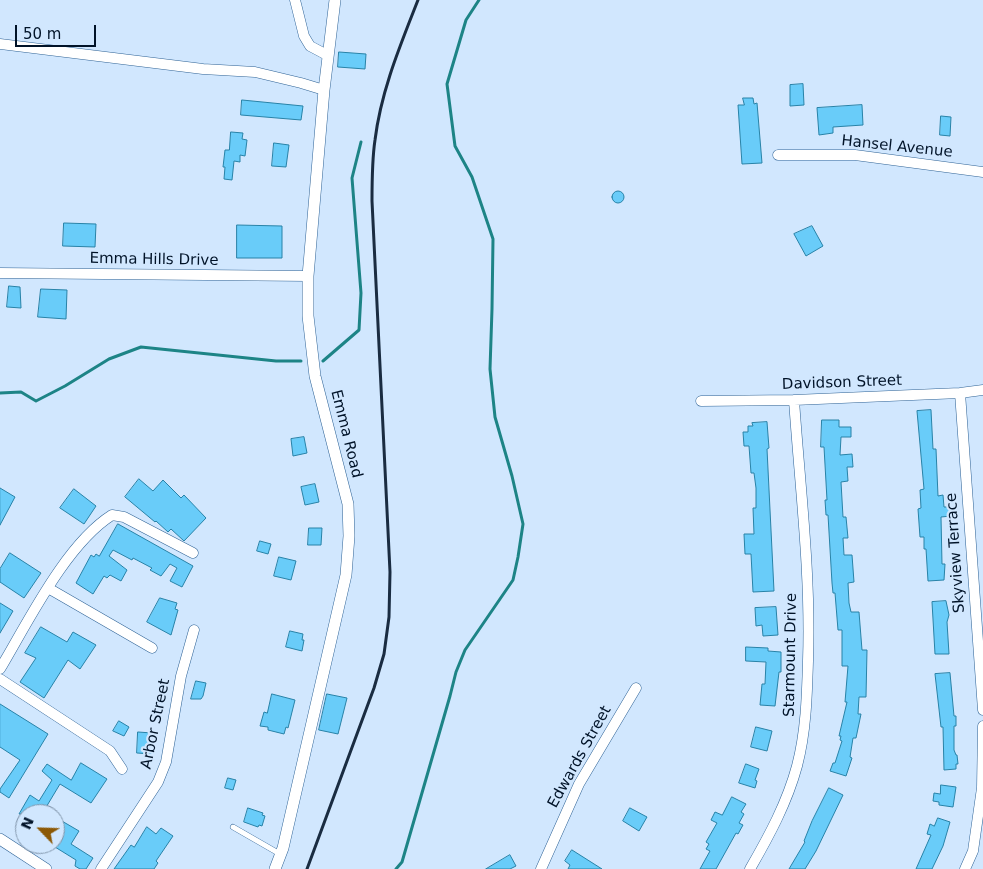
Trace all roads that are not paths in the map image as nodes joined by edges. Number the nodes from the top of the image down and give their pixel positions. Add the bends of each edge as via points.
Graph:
1 (294, 0) edge
2 (334, 0) edge
3 (0, 44) edge
4 (327, 55) junction
5 (324, 90) junction
6 (778, 155) dead end
7 (983, 172) edge
8 (0, 273) edge
9 (308, 276) junction
10 (983, 390) edge
11 (960, 393) junction
12 (794, 400) junction
13 (701, 401) dead end
14 (192, 554) dead end
15 (48, 588) junction
16 (194, 630) dead end
17 (152, 648) dead end
18 (0, 669) edge
19 (0, 679) edge
20 (636, 688) dead end
21 (983, 699) edge
22 (983, 710) edge
23 (983, 726) edge
24 (122, 769) dead end
25 (233, 826) dead end
26 (0, 838) edge
27 (280, 854) junction
28 (39, 867) edge
29 (101, 869) edge
30 (274, 869) edge
31 (541, 869) edge
32 (750, 869) edge
33 (965, 869) edge

1 - 4 street via 310,46
2 - 4 street, Emma Road
3 - 5 street via 203,69 255,72
4 - 5 street, Emma Road
5 - 9 street, Emma Road
6 - 7 street, Hansel Avenue via 855,155
8 - 9 street, Emma Hills Drive
9 - 27 street, Emma Road via 308,316 316,376 348,504 349,536 346,575
10 - 11 street, Davidson Street
11 - 12 street, Davidson Street
11 - 21 street, Skyview Terrace
12 - 13 street, Davidson Street
12 - 32 street, Starmount Drive via 809,619 804,721 796,766 774,828
14 - 15 street via 124,517 112,515 97,524
15 - 17 street
15 - 18 street
16 - 29 street, Arbor Street via 166,762 158,782
19 - 24 street via 110,751
20 - 31 street, Edwards Street via 579,784
21 - 22 street, Skyview Terrace
23 - 33 street via 982,788 973,851
25 - 27 lane
26 - 28 street
27 - 30 street, Emma Road

